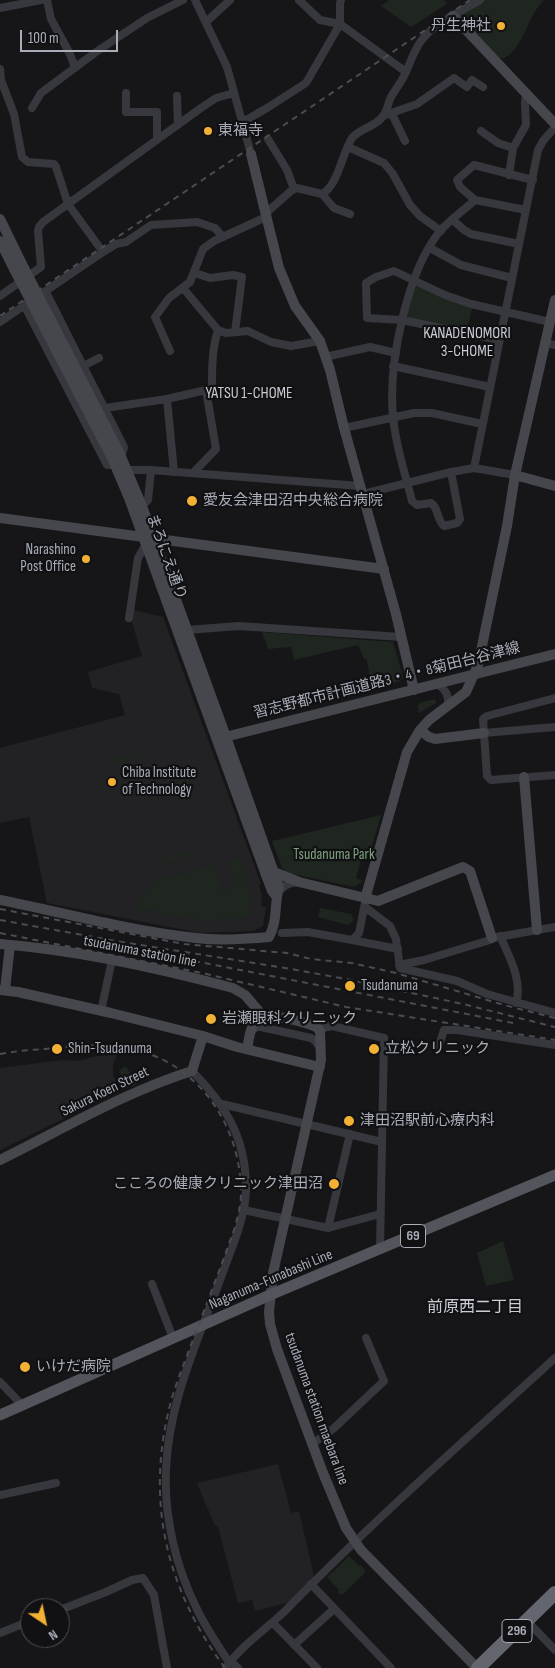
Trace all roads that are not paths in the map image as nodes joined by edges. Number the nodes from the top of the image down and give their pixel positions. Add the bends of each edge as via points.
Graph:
1 (41, 0) edge
2 (47, 0) edge
3 (183, 0) edge
4 (195, 0) edge
5 (230, 0) edge
6 (299, 0) edge
7 (341, 0) edge
8 (480, 0) edge
9 (0, 8) edge
10 (453, 16) junction
11 (206, 22) junction
12 (340, 24) junction
13 (75, 67) junction
14 (0, 69) edge
15 (406, 72) junction
16 (0, 80) edge
17 (483, 87) dead end
18 (126, 93) dead end
19 (234, 93) junction
20 (526, 93) junction
21 (177, 96) dead end
22 (32, 108) dead end
23 (392, 114) junction
24 (383, 116) junction
25 (242, 122) junction
26 (178, 125) junction
27 (555, 126) edge
28 (481, 131) dead end
29 (157, 139) junction
30 (268, 139) dead end
31 (405, 140) dead end
32 (348, 147) junction
33 (513, 148) junction
34 (251, 154) joint
35 (509, 175) junction
36 (533, 180) junction
37 (294, 188) junction
38 (322, 194) junction
39 (475, 200) junction
40 (68, 204) junction
41 (526, 210) junction
42 (350, 214) dead end
43 (266, 215) junction
44 (0, 219) edge
45 (453, 220) junction
46 (441, 231) junction
47 (223, 237) junction
48 (0, 241) edge
49 (519, 244) junction
50 (430, 248) junction
51 (6, 252) edge
52 (103, 252) junction
53 (195, 273) junction
54 (512, 278) junction
55 (414, 281) junction
56 (183, 288) junction
57 (46, 292) junction
58 (0, 296) edge
59 (555, 300) edge
60 (24, 305) junction
61 (505, 313) junction
62 (402, 320) junction
63 (0, 322) edge
64 (550, 322) junction
65 (218, 330) junction
66 (235, 332) junction
67 (320, 340) junction
68 (499, 340) junction
69 (551, 344) edge
70 (170, 351) dead end
71 (396, 353) junction
72 (326, 356) junction
73 (99, 358) dead end
74 (83, 366) junction
75 (393, 366) junction
76 (490, 387) junction
77 (206, 390) junction
78 (167, 399) junction
79 (105, 408) junction
80 (393, 417) junction
81 (482, 424) junction
82 (344, 428) junction
83 (117, 458) junction
84 (474, 468) junction
85 (127, 470) junction
86 (151, 470) junction
87 (174, 472) junction
88 (451, 472) junction
89 (193, 473) junction
90 (515, 475) junction
91 (408, 482) junction
92 (555, 486) edge
93 (362, 490) junction
94 (142, 506) junction
95 (0, 518) edge
96 (147, 540) junction
97 (384, 569) junction
98 (129, 618) dead end
99 (187, 630) junction
100 (401, 638) junction
101 (555, 654) edge
102 (474, 675) junction
103 (436, 684) junction
104 (414, 690) junction
105 (555, 698) edge
106 (448, 706) junction
107 (555, 727) edge
108 (420, 730) junction
109 (484, 733) junction
110 (222, 738) junction
111 (555, 775) edge
112 (524, 777) junction
113 (274, 872) junction
114 (298, 882) junction
115 (276, 896) junction
116 (0, 900) edge
117 (365, 903) junction
118 (555, 927) edge
119 (278, 930) junction
120 (537, 930) junction
121 (298, 933) junction
122 (269, 937) junction
123 (496, 937) junction
124 (352, 940) junction
125 (5, 944) edge
126 (398, 949) junction
127 (112, 960) junction
128 (399, 965) junction
129 (2, 990) edge
130 (516, 1003) junction
131 (101, 1012) junction
132 (555, 1013) edge
133 (263, 1016) junction
134 (318, 1029) junction
135 (251, 1031) junction
136 (203, 1036) junction
137 (555, 1046) edge
138 (247, 1049) junction
139 (438, 1049) dead end
140 (322, 1051) junction
141 (320, 1066) junction
142 (192, 1071) junction
143 (222, 1104) junction
144 (308, 1124) junction
145 (350, 1134) junction
146 (382, 1142) junction
147 (0, 1160) edge
148 (555, 1175) edge
149 (244, 1210) junction
150 (380, 1214) junction
151 (285, 1218) junction
152 (328, 1228) junction
153 (380, 1249) junction
154 (152, 1284) dead end
155 (270, 1294) junction
156 (204, 1325) junction
157 (173, 1338) junction
158 (366, 1338) dead end
159 (555, 1358) edge
160 (0, 1382) edge
161 (22, 1405) junction
162 (0, 1415) edge
163 (312, 1444) junction
164 (56, 1483) dead end
165 (0, 1495) edge
166 (354, 1541) junction
167 (311, 1584) junction
168 (555, 1593) edge
169 (70, 1606) edge
170 (334, 1609) junction
171 (527, 1621) junction
172 (273, 1623) junction
173 (20, 1625) edge
174 (0, 1632) edge
175 (294, 1645) junction
176 (555, 1650) edge
177 (229, 1664) edge
178 (386, 1666) edge
179 (167, 1668) edge
180 (238, 1668) edge
181 (317, 1668) edge
182 (478, 1668) edge

1 - 9 street
2 - 13 street via 51,19
3 - 13 street via 147,18
4 - 11 street
5 - 11 street
6 - 12 street via 320,20
7 - 12 street
8 - 10 street
10 - 15 street via 426,34
10 - 20 street
11 - 19 street via 225,62
12 - 15 street
12 - 25 street via 306,82
13 - 22 street via 40,93
14 - 16 street
15 - 24 street
16 - 40 street via 14,114 22,157 28,162 54,164
17 - 23 street via 472,80 467,87 454,78 417,104
18 - 29 street via 126,112 157,112
19 - 25 street
19 - 26 street via 216,98
20 - 27 street
20 - 33 street via 526,125
21 - 26 street
23 - 24 street
23 - 31 street
24 - 32 street via 357,133
25 - 34 street
26 - 29 street
27 - 36 street via 538,150
28 - 33 street via 498,143
29 - 40 street
30 - 37 street
32 - 38 street via 330,188
32 - 46 street via 384,164 410,205
33 - 35 street
34 - 43 street
35 - 36 street
35 - 39 street via 474,165 456,180
36 - 41 street
37 - 38 street
37 - 43 street
38 - 42 street via 334,208
39 - 41 street
39 - 45 street
40 - 52 street
40 - 58 street via 39,227 41,267
41 - 49 street
43 - 47 street
43 - 67 street via 285,284 295,306
44 - 51 street, まろにえ通り
45 - 46 street
45 - 49 street via 472,234
46 - 50 street
47 - 52 street via 209,225 198,222 151,225 126,242
47 - 53 street via 203,249
48 - 51 street, まろにえ通り
49 - 54 street
50 - 54 street via 461,265
50 - 55 street
51 - 83 street, まろにえ通り, bridge via 18,266
52 - 57 street
53 - 56 street
53 - 66 street via 210,278 242,277
54 - 61 street
55 - 61 street via 471,304
55 - 62 street
55 - 62 street via 394,271 366,282 367,318
56 - 65 street
56 - 70 street via 169,298 155,317
57 - 60 street
57 - 74 street
59 - 64 street
60 - 63 street
60 - 83 street via 107,465
61 - 64 street
61 - 68 street
62 - 68 street
62 - 71 street
64 - 69 street
65 - 66 street
65 - 77 street via 214,343 212,387
66 - 67 street via 248,331 271,342 290,346
67 - 72 street
68 - 76 street
69 - 90 street
71 - 72 street via 370,347
71 - 75 street
72 - 82 street
73 - 74 street
74 - 79 street
75 - 76 street
75 - 80 street
76 - 81 street
77 - 78 street
77 - 89 street via 216,450
78 - 79 street
78 - 87 street
79 - 83 street via 124,447
80 - 81 street via 432,413
80 - 82 street
80 - 91 street
81 - 84 street
82 - 93 street
83 - 85 street, まろにえ通り
83 - 96 street, まろにえ通り
84 - 88 street
84 - 90 street
85 - 86 street
85 - 94 street, まろにえ通り
86 - 87 street
86 - 94 street via 148,500
87 - 89 street
88 - 91 street
88 - 91 street via 460,520 457,523 444,526 431,502 417,505 412,501
89 - 93 street
90 - 92 street
90 - 102 street
91 - 93 street
93 - 97 street
94 - 96 street, まろにえ通り
95 - 96 street
96 - 97 street
96 - 98 street via 138,558
96 - 99 street, まろにえ通り
96 - 110 street, まろにえ通り
97 - 100 street
99 - 100 street via 239,626
99 - 110 street, まろにえ通り
100 - 104 street
101 - 102 street, 習志野都市計画道路3・4・8菊田台谷津線
102 - 103 street, 習志野都市計画道路3・4・8菊田台谷津線
102 - 106 street via 466,692
103 - 104 street, 習志野都市計画道路3・4・8菊田台谷津線
103 - 106 street via 446,691
104 - 110 street, 習志野都市計画道路3・4・8菊田台谷津線
105 - 109 street via 487,716
106 - 108 street
107 - 109 street
108 - 109 street via 435,739
108 - 117 street via 405,758
109 - 112 street via 487,776 491,780
110 - 113 street, まろにえ通り
110 - 115 street, まろにえ通り via 266,875
111 - 112 street
112 - 120 street
113 - 114 street
113 - 115 street, まろにえ通り via 279,886
114 - 115 street via 281,888
114 - 117 street
115 - 119 street, まろにえ通り
116 - 122 street via 121,926 197,938
117 - 123 street via 378,901 463,867 470,871
117 - 124 street via 359,933
117 - 126 street via 390,926
118 - 120 street
119 - 121 street
119 - 122 street
120 - 123 street
121 - 122 street
121 - 124 street
123 - 128 street
123 - 130 street via 511,962 518,984
124 - 126 street
125 - 127 street, tsudanuma station line
125 - 129 street
126 - 128 street
127 - 131 street
127 - 133 street, tsudanuma station line via 233,988 245,995
128 - 130 street via 400,968 457,981
129 - 131 street
130 - 132 street
131 - 136 street
133 - 134 street
133 - 135 street
134 - 140 street
134 - 146 street via 332,1026 384,1038
135 - 138 street
135 - 140 street via 260,1027 311,1038
136 - 138 street
136 - 142 street
137 - 139 street via 444,1030
138 - 141 street
140 - 141 street, tsudanuma station maebara line
141 - 144 street, tsudanuma station maebara line
142 - 143 street
142 - 147 street, Sakura Koen Street via 156,1083
143 - 144 street
143 - 149 street via 237,1135 245,1168
144 - 145 street
144 - 151 street, tsudanuma station maebara line
145 - 146 street
145 - 152 street
146 - 150 street
148 - 153 main road, Naganuma-Funabashi Line / 69
149 - 151 street
149 - 156 street
150 - 152 street
150 - 153 street
151 - 152 street
151 - 155 street, tsudanuma station maebara line
153 - 155 main road, Naganuma-Funabashi Line / 69
154 - 157 street
155 - 156 main road, Naganuma-Funabashi Line / 69
155 - 163 street, tsudanuma station maebara line via 273,1337
156 - 157 main road, Naganuma-Funabashi Line / 69
156 - 177 street via 177,1400 167,1453 166,1490 180,1568 195,1606
157 - 161 main road, Naganuma-Funabashi Line / 69
158 - 163 street via 384,1381
159 - 166 street
160 - 161 street
161 - 162 main road, Naganuma-Funabashi Line / 69
163 - 166 street, tsudanuma station maebara line via 340,1515
164 - 165 street
166 - 167 street
166 - 182 street, tsudanuma station maebara line
167 - 170 street
167 - 172 street
168 - 171 highway, 296
169 - 179 street via 143,1578 154,1595
170 - 175 street
170 - 178 street
171 - 176 street
171 - 182 highway, 296
172 - 175 street
172 - 177 street
173 - 174 street
175 - 181 street
177 - 180 street

